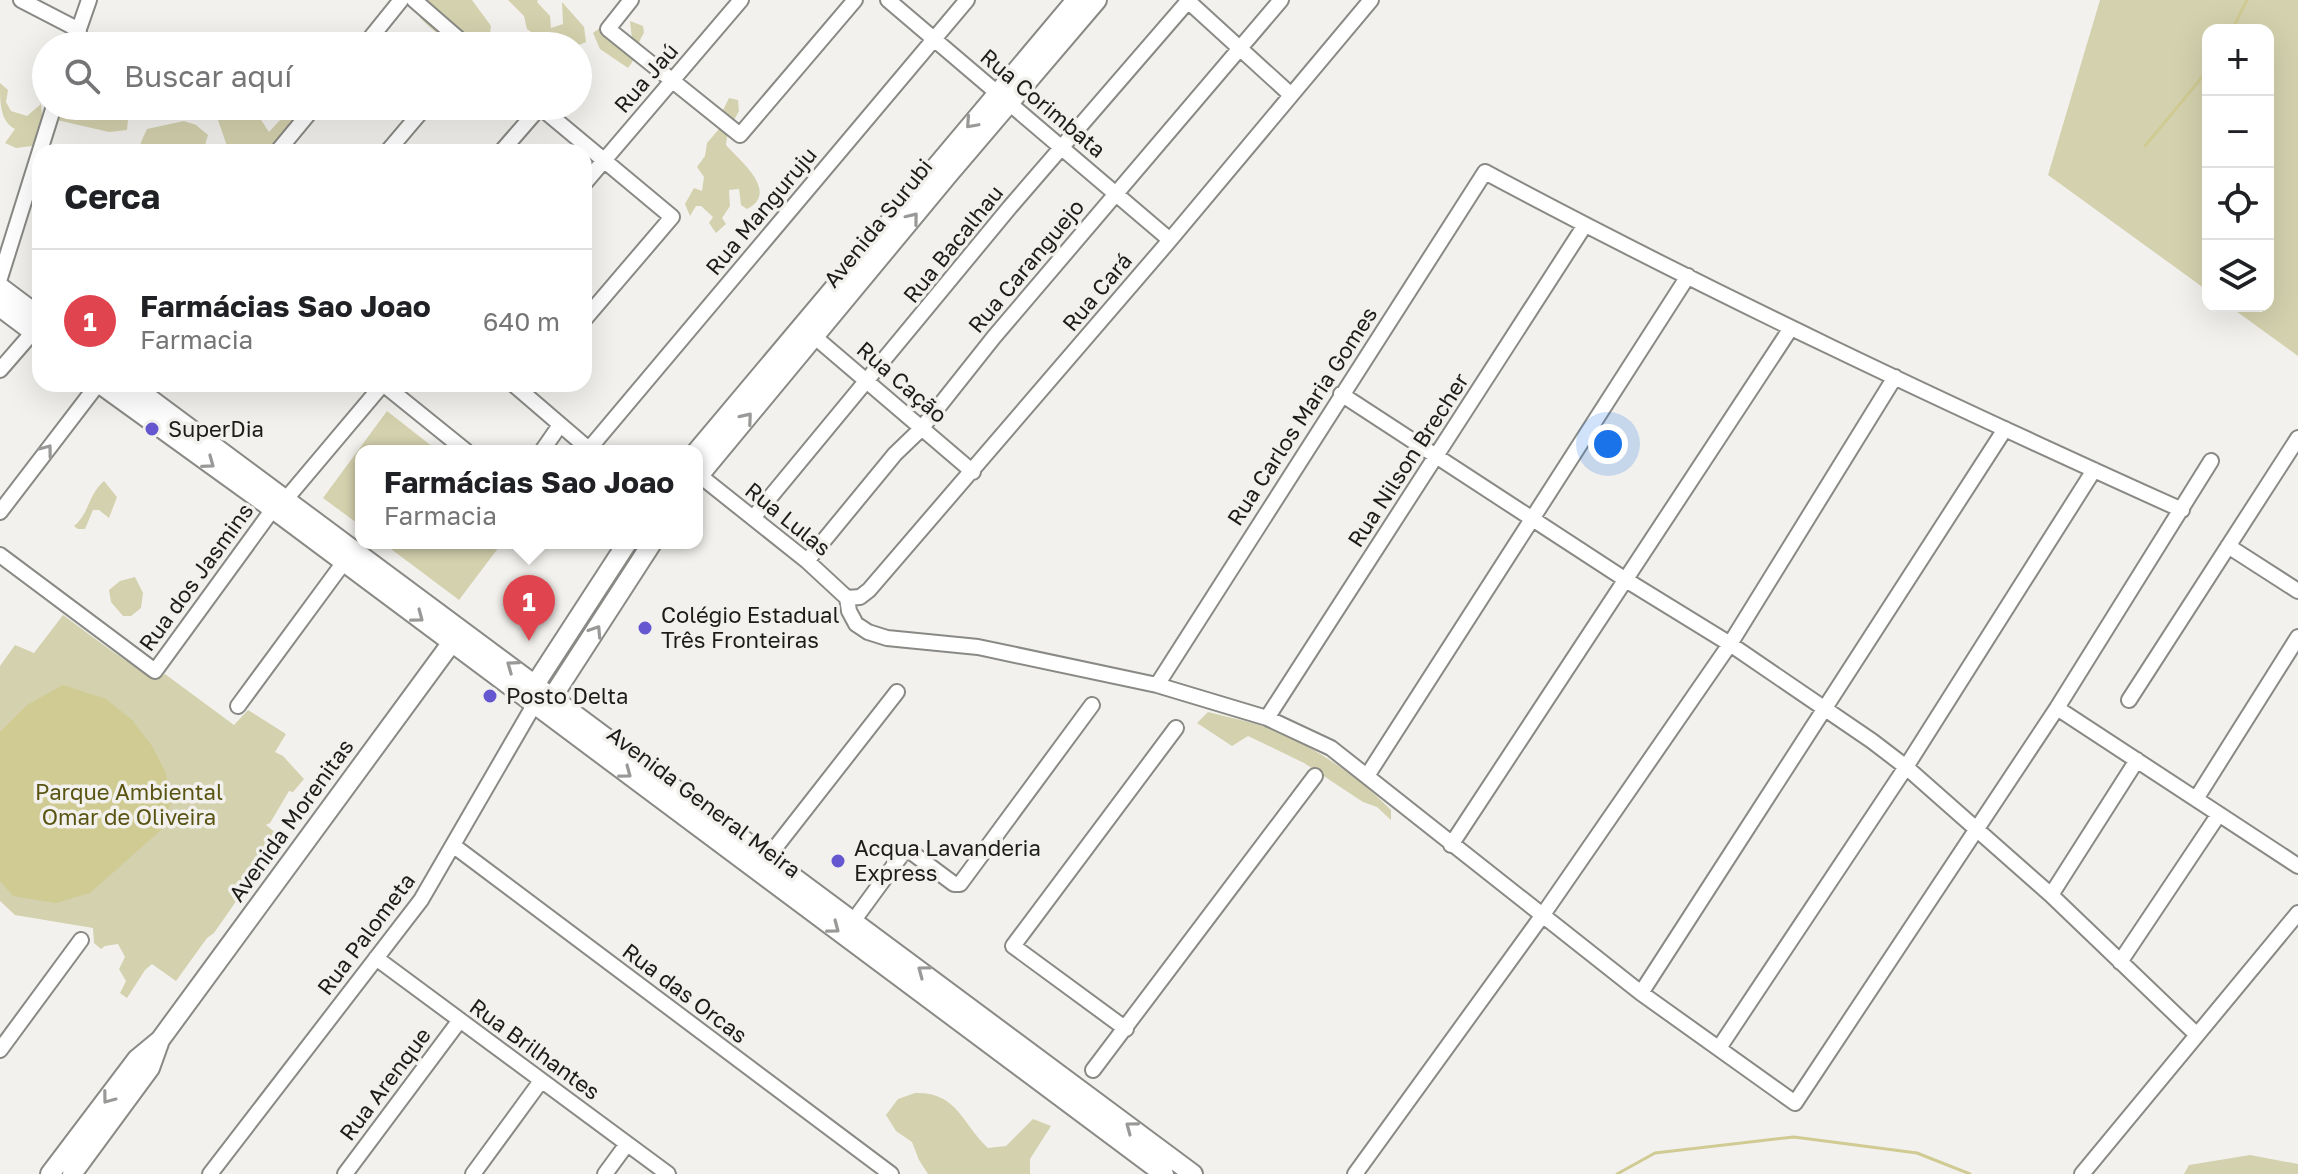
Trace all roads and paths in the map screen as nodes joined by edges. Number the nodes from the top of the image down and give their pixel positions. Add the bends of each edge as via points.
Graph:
1 (21, 0) edge
2 (89, 0) edge
3 (401, 0) edge
4 (414, 0) edge
5 (631, 0) edge
6 (741, 0) edge
7 (855, 0) edge
8 (888, 0) edge
9 (967, 0) edge
10 (1076, 0) edge
11 (1097, 0) edge
12 (1281, 0) edge
13 (1371, 0) edge
14 (1189, 1) edge
15 (79, 30) joint
16 (375, 32) edge
17 (451, 32) edge
18 (935, 39) junction
19 (1239, 49) junction
20 (673, 79) junction
21 (1291, 95) junction
22 (1004, 100) junction
23 (50, 120) edge
24 (303, 120) edge
25 (414, 120) edge
26 (529, 120) edge
27 (555, 120) edge
28 (42, 144) edge
29 (284, 144) edge
30 (394, 144) edge
31 (508, 144) edge
32 (583, 144) edge
33 (1062, 149) junction
34 (592, 152) edge
35 (603, 161) junction
36 (592, 174) edge
37 (32, 176) edge
38 (1117, 194) junction
39 (1585, 225) junction
40 (1170, 240) junction
41 (1688, 276) junction
42 (0, 278) edge
43 (0, 287) edge
44 (0, 307) edge
45 (592, 311) edge
46 (32, 322) edge
47 (32, 326) edge
48 (1791, 328) junction
49 (808, 332) junction
50 (32, 335) edge
51 (0, 370) edge
52 (1895, 377) junction
53 (867, 383) junction
54 (93, 392) edge
55 (111, 392) edge
56 (140, 392) edge
57 (376, 392) edge
58 (393, 392) edge
59 (527, 392) edge
60 (1341, 394) junction
61 (560, 425) junction
62 (921, 429) junction
63 (2005, 429) junction
64 (2298, 438) edge
65 (459, 445) edge
66 (546, 445) edge
67 (584, 445) edge
68 (594, 445) edge
69 (703, 445) edge
70 (1437, 456) junction
71 (2211, 461) dead end
72 (703, 470) edge
73 (2094, 470) junction
74 (973, 472) junction
75 (703, 481) edge
76 (280, 504) junction
77 (2182, 510) junction
78 (0, 512) edge
79 (753, 518) junction
80 (1532, 518) junction
81 (2228, 546) junction
82 (623, 549) edge
83 (643, 549) edge
84 (0, 555) edge
85 (807, 561) junction
86 (344, 562) junction
87 (1626, 580) junction
88 (2298, 591) edge
89 (847, 598) junction
90 (456, 636) junction
91 (2298, 637) edge
92 (1730, 644) junction
93 (536, 683) junction
94 (1157, 685) junction
95 (897, 692) dead end
96 (553, 696) junction
97 (2129, 700) dead end
98 (534, 705) junction
99 (1092, 705) dead end
100 (238, 706) dead end
101 (2057, 708) junction
102 (1827, 709) junction
103 (1267, 718) junction
104 (1176, 728) dead end
105 (2137, 760) junction
106 (1906, 767) junction
107 (1315, 776) dead end
108 (1367, 776) junction
109 (2196, 799) junction
110 (2219, 814) junction
111 (1975, 829) junction
112 (1451, 845) junction
113 (454, 846) junction
114 (768, 857) junction
115 (2298, 866) edge
116 (2051, 895) junction
117 (2298, 913) edge
118 (1542, 916) junction
119 (854, 920) junction
120 (81, 940) dead end
121 (376, 958) junction
122 (2120, 962) junction
123 (1641, 993) junction
124 (460, 1020) junction
125 (1126, 1029) junction
126 (2197, 1035) junction
127 (160, 1040) junction
128 (1719, 1048) junction
129 (0, 1050) edge
130 (1086, 1079) junction
131 (541, 1081) junction
132 (627, 1144) junction
133 (50, 1174) edge
134 (72, 1174) edge
135 (210, 1174) edge
136 (345, 1174) edge
137 (473, 1174) edge
138 (605, 1174) edge
139 (668, 1174) edge
140 (891, 1174) edge
141 (1164, 1174) edge
142 (1193, 1174) edge
143 (1355, 1174) edge
144 (2082, 1174) edge

1 - 15 street
2 - 15 street
3 - 16 street
4 - 17 street
5 - 20 street via 608,29
6 - 20 street, Rua Jaú
7 - 20 street via 740,135
8 - 18 street, Rua Corimbata
9 - 18 street, Rua Manguruju
10 - 22 main road, Avenida Surubi
11 - 22 main road, Avenida Surubi
12 - 19 street, Rua Caranguejo
13 - 21 street, Rua Cará
14 - 19 street
14 - 33 street, Rua Bacalhau
18 - 22 street, Rua Corimbata
18 - 68 street, Rua Manguruju
19 - 21 street
19 - 38 street, Rua Caranguejo
20 - 35 street, Rua Jaú
21 - 40 street, Rua Cará
22 - 33 street, Rua Corimbata
22 - 49 main road, Avenida Surubi via 959,137
23 - 28 street
24 - 29 street
25 - 30 street
26 - 31 street
27 - 32 street
33 - 38 street, Rua Corimbata
33 - 53 street, Rua Bacalhau
34 - 35 street
35 - 36 street, Rua Jaú
35 - 45 street via 672,217
37 - 42 street
38 - 40 street, Rua Corimbata
38 - 62 street, Rua Caranguejo
39 - 41 street
39 - 60 street, Rua Carlos Maria Gomes via 1485,172
39 - 70 street, Rua Nilson Brecher
40 - 74 street, Rua Cará
41 - 48 street
41 - 80 street
43 - 46 main road
44 - 47 main road
48 - 52 street
48 - 87 street
49 - 53 street, Rua Cação
49 - 69 main road, Avenida Surubi
72 -> 49 main road, Avenida Surubi
50 - 51 street
52 - 63 street
52 - 92 street
53 - 62 street, Rua Cação
53 - 79 street, Rua Bacalhau
78 -> 54 street
55 -> 76 main road, Avenida General Meira
56 - 76 main road, Avenida General Meira
57 - 76 street, Rua dos Jasmins
58 - 65 street
59 - 61 street
60 - 70 street
60 - 94 street, Rua Carlos Maria Gomes
61 - 66 street
61 - 67 street
62 - 74 street, Rua Cação
62 - 85 street, Rua Caranguejo
63 - 73 street
63 - 102 street
64 - 81 street
70 - 80 street
70 - 103 street, Rua Nilson Brecher
71 - 77 street
73 - 77 street
73 - 106 street
74 - 89 street, Rua Cará via 869,590
75 - 79 street, Rua Lulas
76 - 84 street, Rua dos Jasmins via 155,671
76 - 86 main road, Avenida General Meira
76 - 90 main road, Avenida General Meira
77 - 101 street
79 - 85 street, Rua Lulas
80 - 87 street
80 - 108 street
81 - 88 street
81 - 97 street
82 - 93 main road
96 -> 83 main road
85 - 89 street, Rua Lulas
86 -> 90 main road, Avenida General Meira
86 - 100 street
87 - 92 street
87 - 112 street
89 - 94 street, Rua Lulas via 856,624 887,638 978,647
93 -> 90 main road, Avenida General Meira
90 - 98 main road, Avenida General Meira
90 - 127 main road, Avenida Morenitas
91 - 109 street
92 - 102 street
92 - 118 street
93 - 96 main road, Avenida General Meira
93 - 98 main road
94 - 103 street, Rua Lulas
95 - 114 street
96 - 98 main road
96 - 114 main road, Avenida General Meira
98 - 113 street, Rua Palometa
98 -> 141 main road, Avenida General Meira
99 - 119 street via 960,884 911,852 903,853
101 - 105 street
101 - 111 street
102 - 106 street
102 - 123 street
103 - 108 street, Rua Lulas via 1331,748
104 - 125 street via 1013,946
105 - 109 street
105 - 116 street
106 - 111 street
106 - 128 street
107 - 125 street
108 - 112 street, Rua Lulas
109 - 110 street
110 - 115 street
110 - 122 street
111 - 116 street
111 - 128 street, Rua Lulas via 1795,1103
112 - 118 street, Rua Lulas
113 - 121 street, Rua Palometa
113 - 140 street, Rua das Orcas
114 - 119 main road, Avenida General Meira
116 - 122 street
117 - 126 street
118 - 123 street, Rua Lulas
118 - 143 street
130 -> 119 main road, Avenida General Meira
120 - 129 street
121 - 124 street, Rua Brilhantes
121 - 135 street, Rua Palometa
122 - 126 street
123 - 128 street, Rua Lulas
124 - 131 street, Rua Brilhantes
124 - 136 street, Rua Arenque
125 - 130 street
126 - 144 street
127 -> 133 main road, Avenida Morenitas via 137,1059
127 - 134 main road, Avenida Morenitas via 150,1068
142 -> 130 main road, Avenida General Meira
131 - 132 street, Rua Brilhantes
131 - 137 street
132 - 138 street
132 - 139 street, Rua Brilhantes

